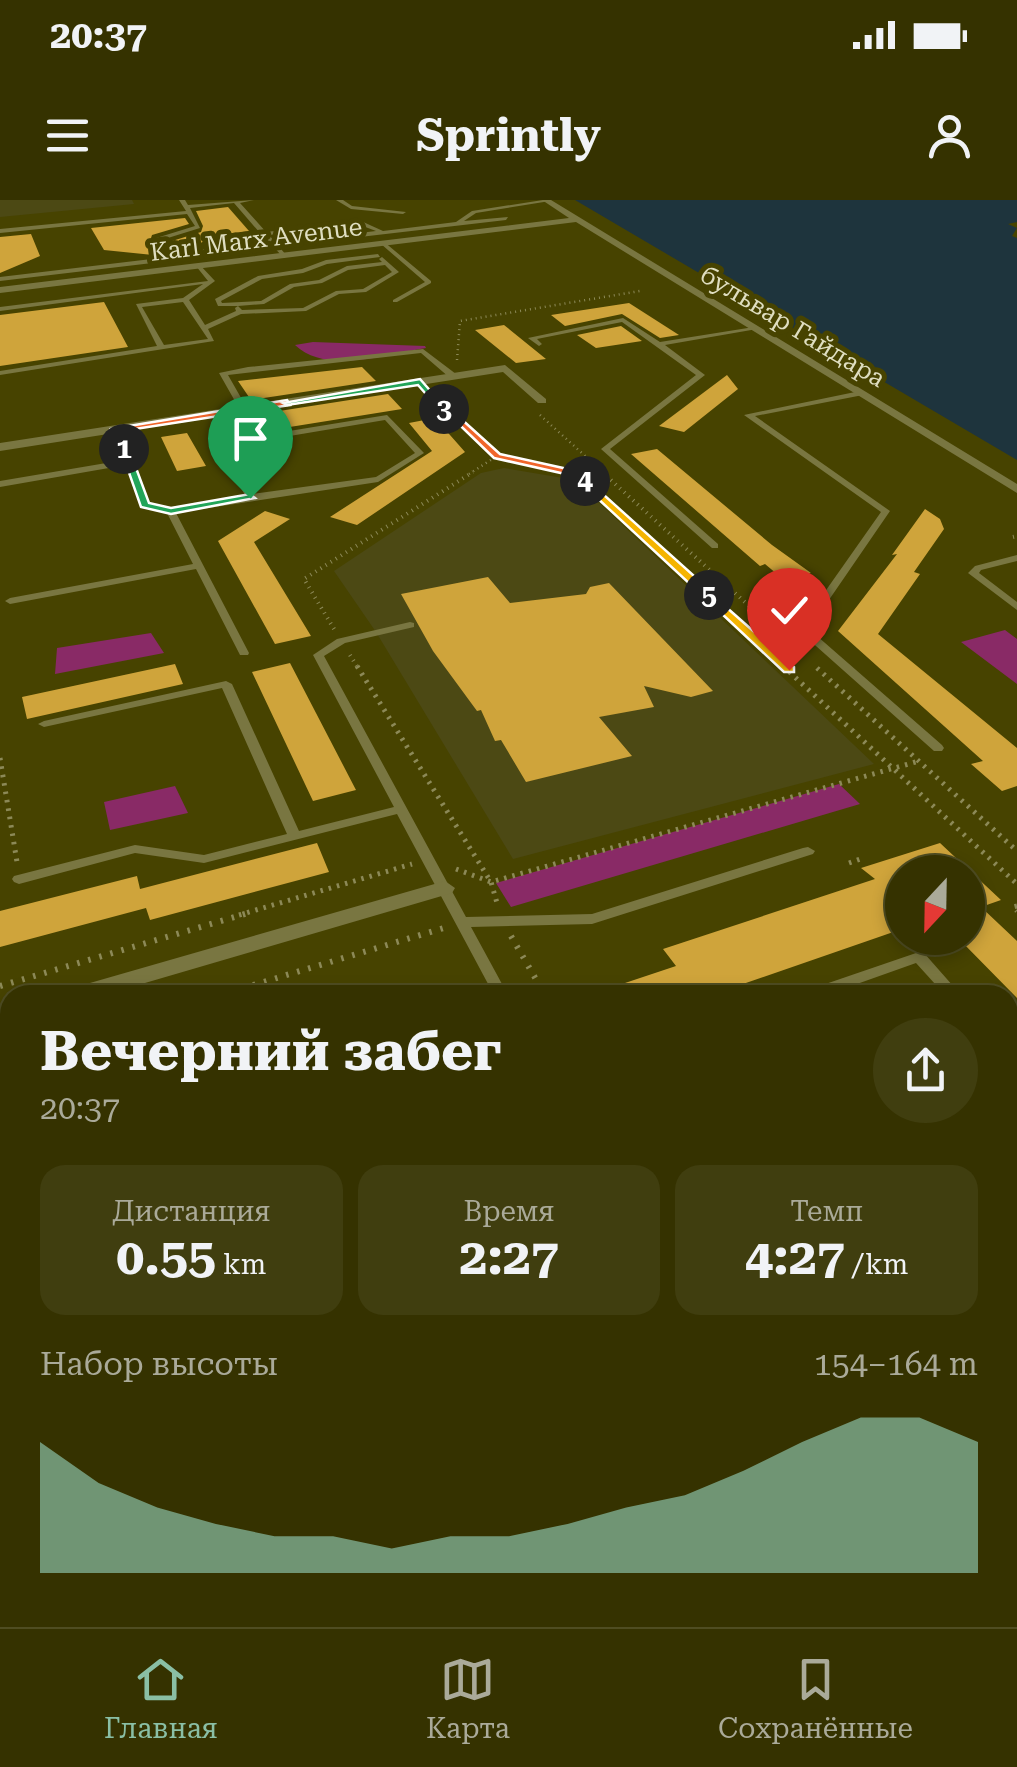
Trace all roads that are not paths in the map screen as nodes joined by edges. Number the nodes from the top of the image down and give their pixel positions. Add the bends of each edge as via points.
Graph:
1 (182, 200) edge
2 (250, 200) edge
3 (338, 200) edge
4 (546, 200) edge
5 (236, 202) edge
6 (489, 208) junction
7 (188, 209) junction
8 (403, 212) dead end
9 (577, 219) junction
10 (458, 224) junction
11 (323, 227) junction
12 (0, 232) edge
13 (264, 234) junction
14 (243, 236) junction
15 (383, 238) junction
16 (155, 240) dead end
17 (367, 245) junction
18 (284, 256) junction
19 (378, 256) junction
20 (198, 261) junction
21 (386, 264) junction
22 (120, 276) junction
23 (0, 279) edge
24 (212, 282) junction
25 (0, 290) edge
26 (130, 292) junction
27 (184, 300) junction
28 (395, 301) dead end
29 (262, 303) junction
30 (220, 305) junction
31 (138, 306) junction
32 (0, 308) edge
33 (238, 308) junction
34 (191, 309) junction
35 (304, 310) junction
36 (204, 328) junction
37 (754, 329) junction
38 (539, 344) dead end
39 (659, 344) junction
40 (161, 347) junction
41 (0, 373) edge
42 (453, 376) junction
43 (860, 393) junction
44 (536, 404) road end
45 (244, 410) junction
46 (116, 429) junction
47 (0, 446) edge
48 (129, 462) junction
49 (0, 484) edge
50 (1017, 489) edge
51 (250, 498) junction
52 (171, 511) junction
53 (714, 546) dead end
54 (1017, 558) edge
55 (198, 566) junction
56 (10, 600) dead end
57 (1017, 607) edge
58 (410, 625) dead end
59 (244, 654) dead end
60 (44, 724) dead end
61 (938, 748) dead end
62 (402, 808) junction
63 (296, 837) junction
64 (808, 851) dead end
65 (19, 879) road end
66 (444, 888) junction
67 (463, 922) junction
68 (110, 985) edge
69 (496, 985) edge
70 (839, 985) edge
71 (945, 985) edge

1 - 7 lane
2 - 5 lane
3 - 8 lane
4 - 6 lane
4 - 9 street, бульвар Гайдара
5 - 7 lane
5 - 13 lane
6 - 10 lane
6 - 10 lane via 506,218
7 - 12 lane
7 - 16 lane via 198,226
9 - 15 street, Karl Marx Avenue
9 - 37 street, бульвар Гайдара
10 - 15 lane
11 - 13 lane
11 - 15 lane via 334,238
11 - 15 lane via 361,223
13 - 14 lane
13 - 18 lane
14 - 20 lane via 224,238
14 - 20 lane via 254,249
15 - 17 street, Karl Marx Avenue
15 - 28 lane via 429,282
17 - 18 street, Karl Marx Avenue
17 - 19 lane
18 - 20 street, Karl Marx Avenue
19 - 21 lane
19 - 30 lane via 260,278 216,300
20 - 22 street, Karl Marx Avenue
20 - 23 lane
20 - 24 lane
21 - 29 lane via 292,285
21 - 35 lane via 396,272 364,291 338,292
22 - 25 street, Karl Marx Avenue
22 - 26 lane
24 - 26 lane
24 - 27 lane
26 - 31 lane
26 - 32 lane
27 - 31 lane
27 - 34 lane
29 - 33 lane
29 - 35 lane
30 - 33 lane
30 - 34 lane
31 - 40 lane
33 - 35 lane
33 - 36 lane
34 - 36 lane
36 - 40 lane via 212,340
37 - 39 lane
37 - 43 street, бульвар Гайдара
38 - 39 lane via 531,338 623,320
39 - 53 lane via 702,375 605,449
40 - 41 lane
42 - 44 street via 505,368
42 - 45 street
42 - 45 lane via 424,351 222,373
43 - 50 street, бульвар Гайдара
43 - 61 lane via 748,415 886,511 803,630
45 - 46 street
46 - 47 street
46 - 48 lane
48 - 49 lane
48 - 52 lane via 145,505
51 - 51 lane via 378,480 420,453 387,417 219,445
51 - 52 lane
52 - 55 lane
54 - 57 lane via 973,573
55 - 56 lane
55 - 59 lane
58 - 62 lane via 341,641 318,655
60 - 63 lane via 226,684
62 - 63 lane
62 - 66 lane
63 - 65 lane via 204,859 135,848
64 - 67 lane via 592,919
66 - 67 lane
66 - 68 street
67 - 69 lane
70 - 71 lane via 919,957

